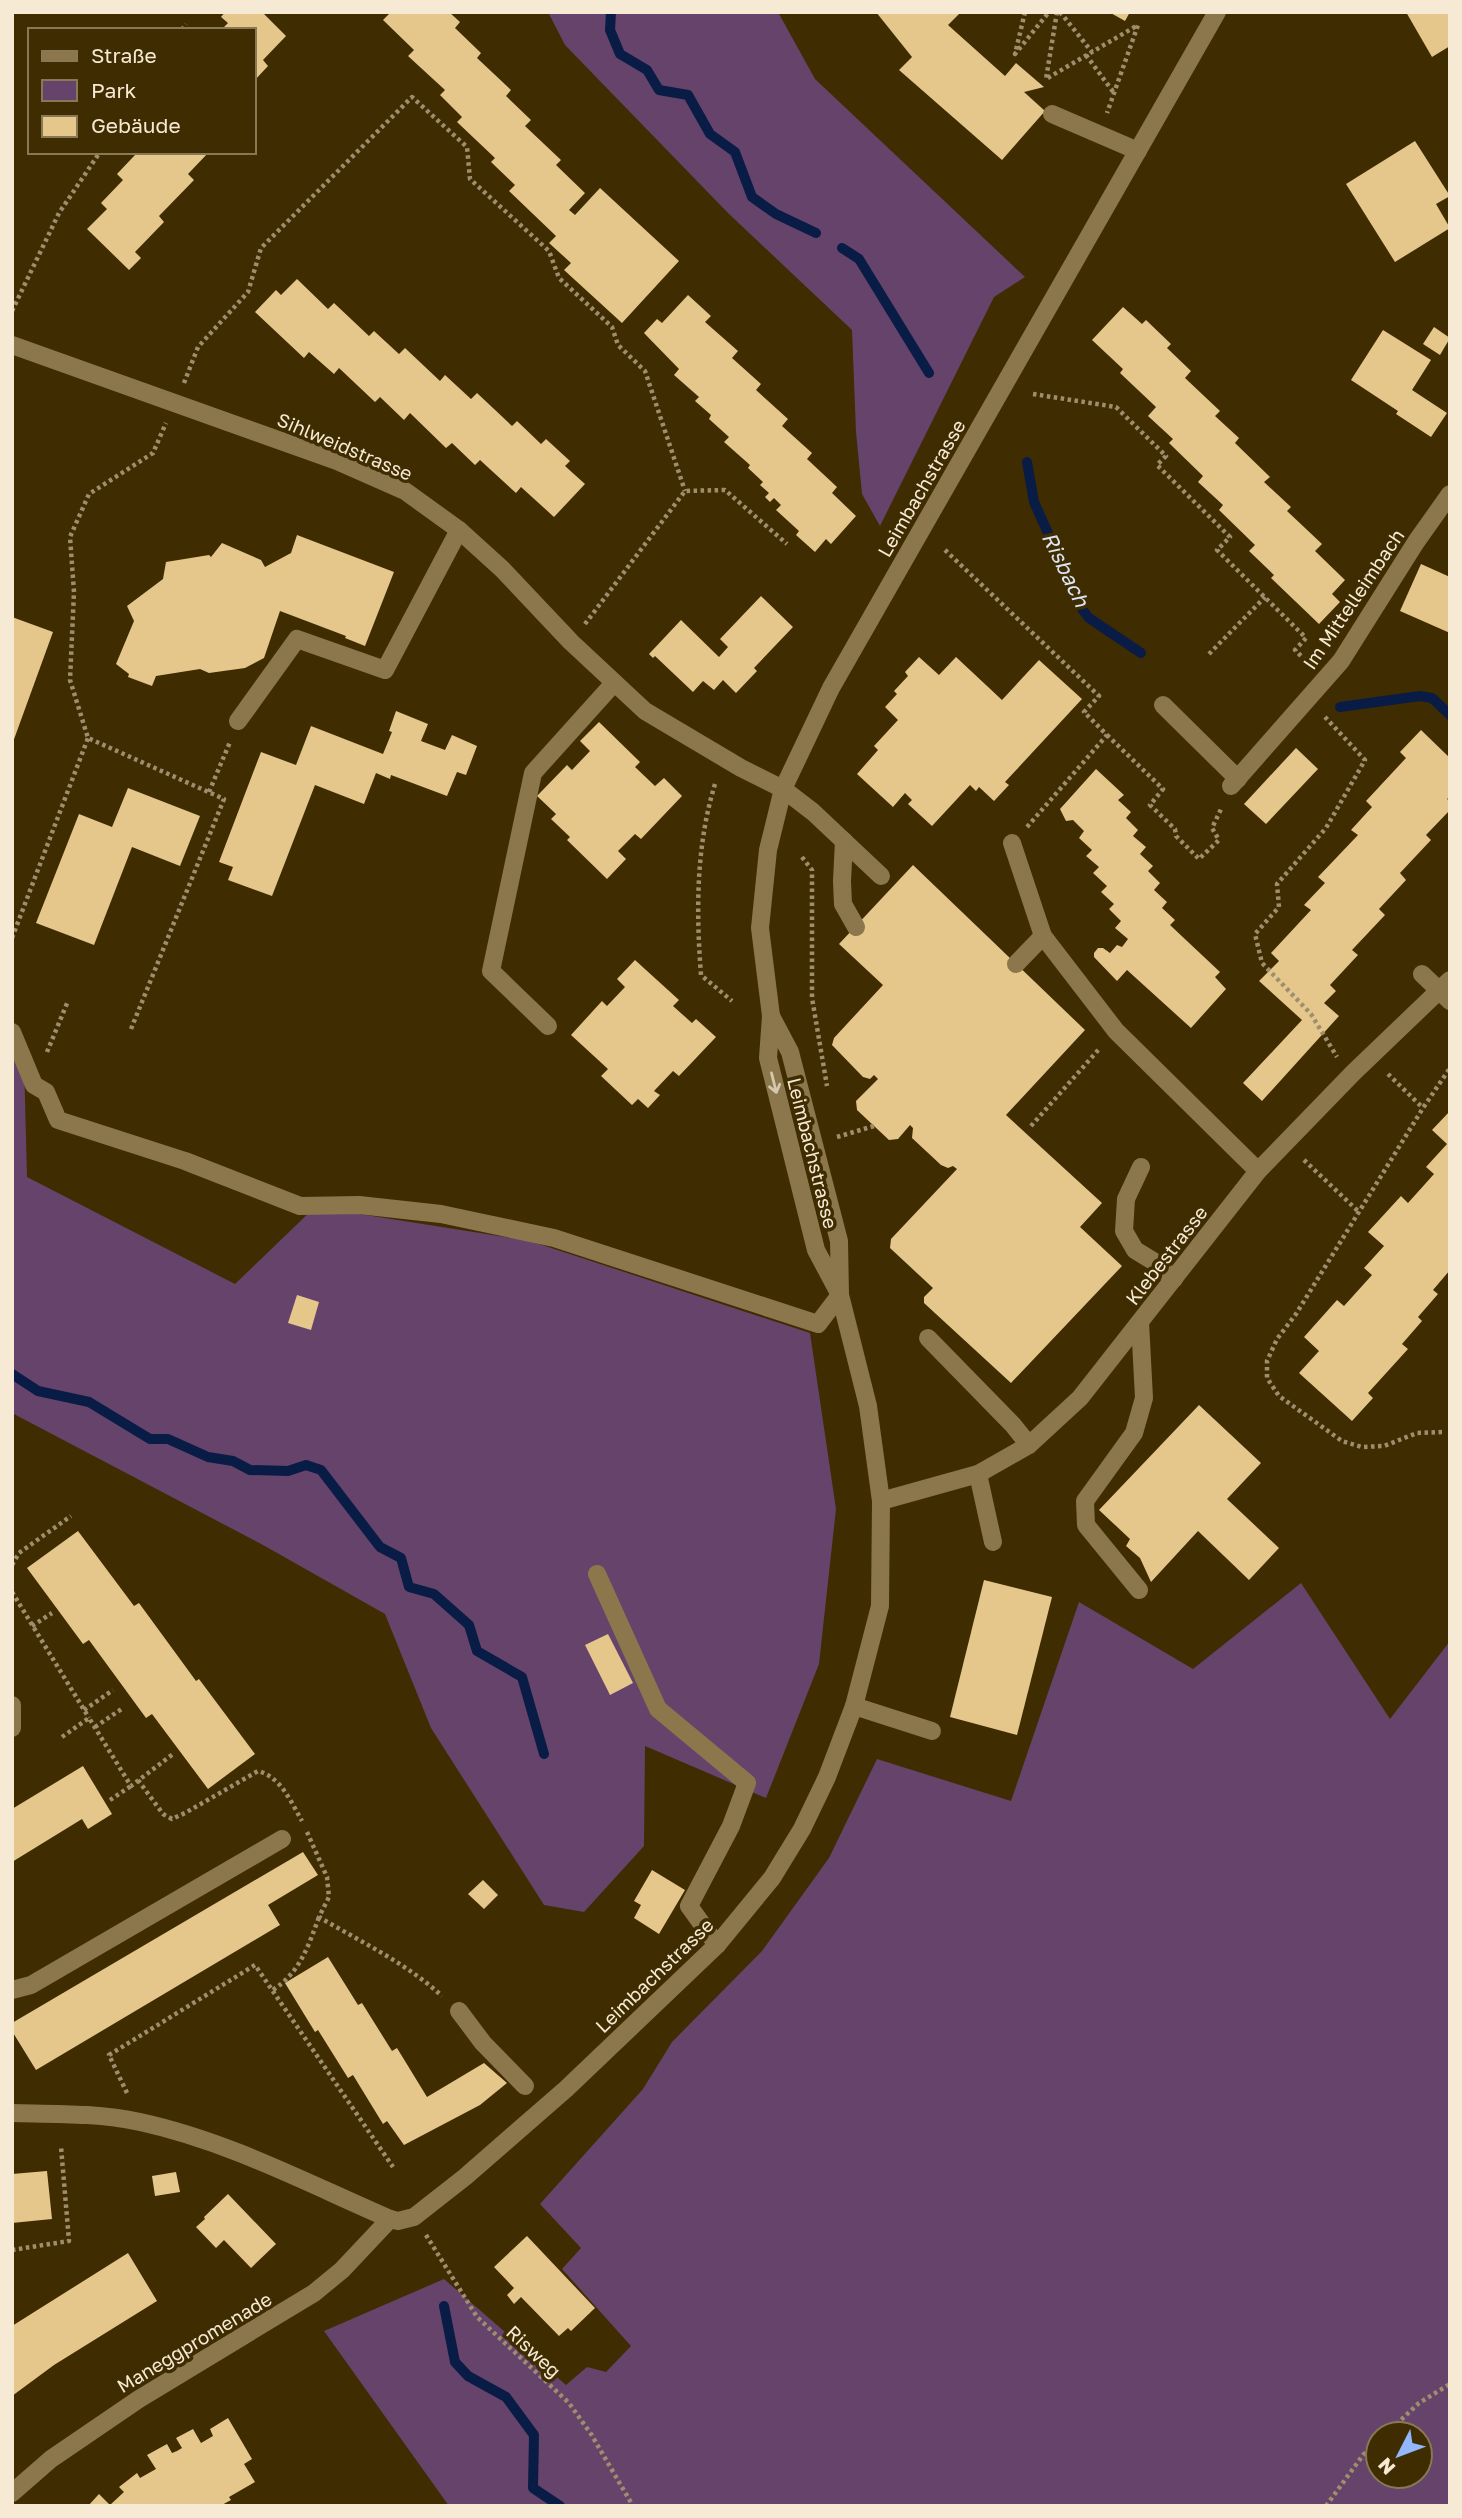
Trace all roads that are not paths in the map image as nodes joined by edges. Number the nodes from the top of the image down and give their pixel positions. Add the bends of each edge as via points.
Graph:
1 (1217, 12) edge
2 (1052, 114) dead end
3 (1138, 151) junction
4 (12, 345) edge
5 (1450, 494) edge
6 (459, 530) junction
7 (614, 682) junction
8 (1163, 705) dead end
9 (238, 721) road end
10 (783, 789) junction
11 (844, 841) junction
12 (1012, 843) road end
13 (881, 876) dead end
14 (856, 927) dead end
15 (1043, 936) junction
16 (1016, 964) dead end
17 (1422, 974) dead end
18 (1446, 990) edge
19 (771, 1016) junction
20 (548, 1026) dead end
21 (12, 1032) edge
22 (1141, 1167) dead end
23 (1258, 1171) junction
24 (1174, 1279) junction
25 (840, 1295) junction
26 (1140, 1322) junction
27 (928, 1338) dead end
28 (1029, 1446) junction
29 (978, 1474) junction
30 (881, 1501) junction
31 (993, 1542) dead end
32 (597, 1574) dead end
33 (1139, 1590) dead end
34 (12, 1705) edge
35 (854, 1706) junction
36 (12, 1728) edge
37 (932, 1731) dead end
38 (282, 1839) dead end
39 (717, 1944) junction
40 (12, 1990) edge
41 (458, 2011) road end
42 (525, 2086) dead end
43 (12, 2113) edge
44 (390, 2219) junction
45 (12, 2493) edge

1 - 3 street, Leimbachstrasse
2 - 3 street
3 - 10 street, Leimbachstrasse via 831,688
4 - 6 street, Sihlweidstrasse via 337,461 405,491
5 - 8 street, Im Mittelleimbach via 1341,661 1235,782
6 - 7 street, Sihlweidstrasse
6 - 9 street via 385,670 297,639
7 - 10 street, Sihlweidstrasse via 645,711
7 - 20 street via 533,773 491,971
10 - 11 street, Sihlweidstrasse
10 - 19 street, Leimbachstrasse via 768,850 760,928
11 - 13 street, Sihlweidstrasse
11 - 14 street via 843,904
12 - 15 street
15 - 16 street
15 - 23 street via 1116,1031
17 - 18 street
18 - 23 street, Klebestrasse via 1353,1073
19 - 25 street, Leimbachstrasse via 790,1052 839,1241
19 -> 25 street, Leimbachstrasse via 768,1058 816,1250
21 - 25 street via 34,1085 46,1092 58,1120 185,1161 300,1206 359,1205 441,1214 554,1238 818,1324
22 - 24 street via 1126,1199 1124,1231 1135,1250
23 - 24 street, Klebestrasse
24 - 26 street, Klebestrasse
25 - 30 street, Leimbachstrasse via 868,1406
26 - 28 street, Klebestrasse via 1080,1398
26 - 33 street via 1144,1398 1137,1421 1085,1500 1086,1525
27 - 28 street
28 - 29 street, Klebestrasse
29 - 30 street, Klebestrasse
29 - 31 street
30 - 35 street, Leimbachstrasse via 880,1606
32 - 39 street via 658,1709 747,1783 689,1906
34 - 36 street
35 - 37 street
35 - 39 street, Leimbachstrasse via 802,1829 772,1878
38 - 40 street via 31,1985
39 - 44 street, Leimbachstrasse via 566,2089 465,2178 414,2217
41 - 42 street
43 - 44 street via 89,2114 206,2140
44 - 45 street, Maneggpromenade via 342,2270 314,2292 139,2399 51,2459

